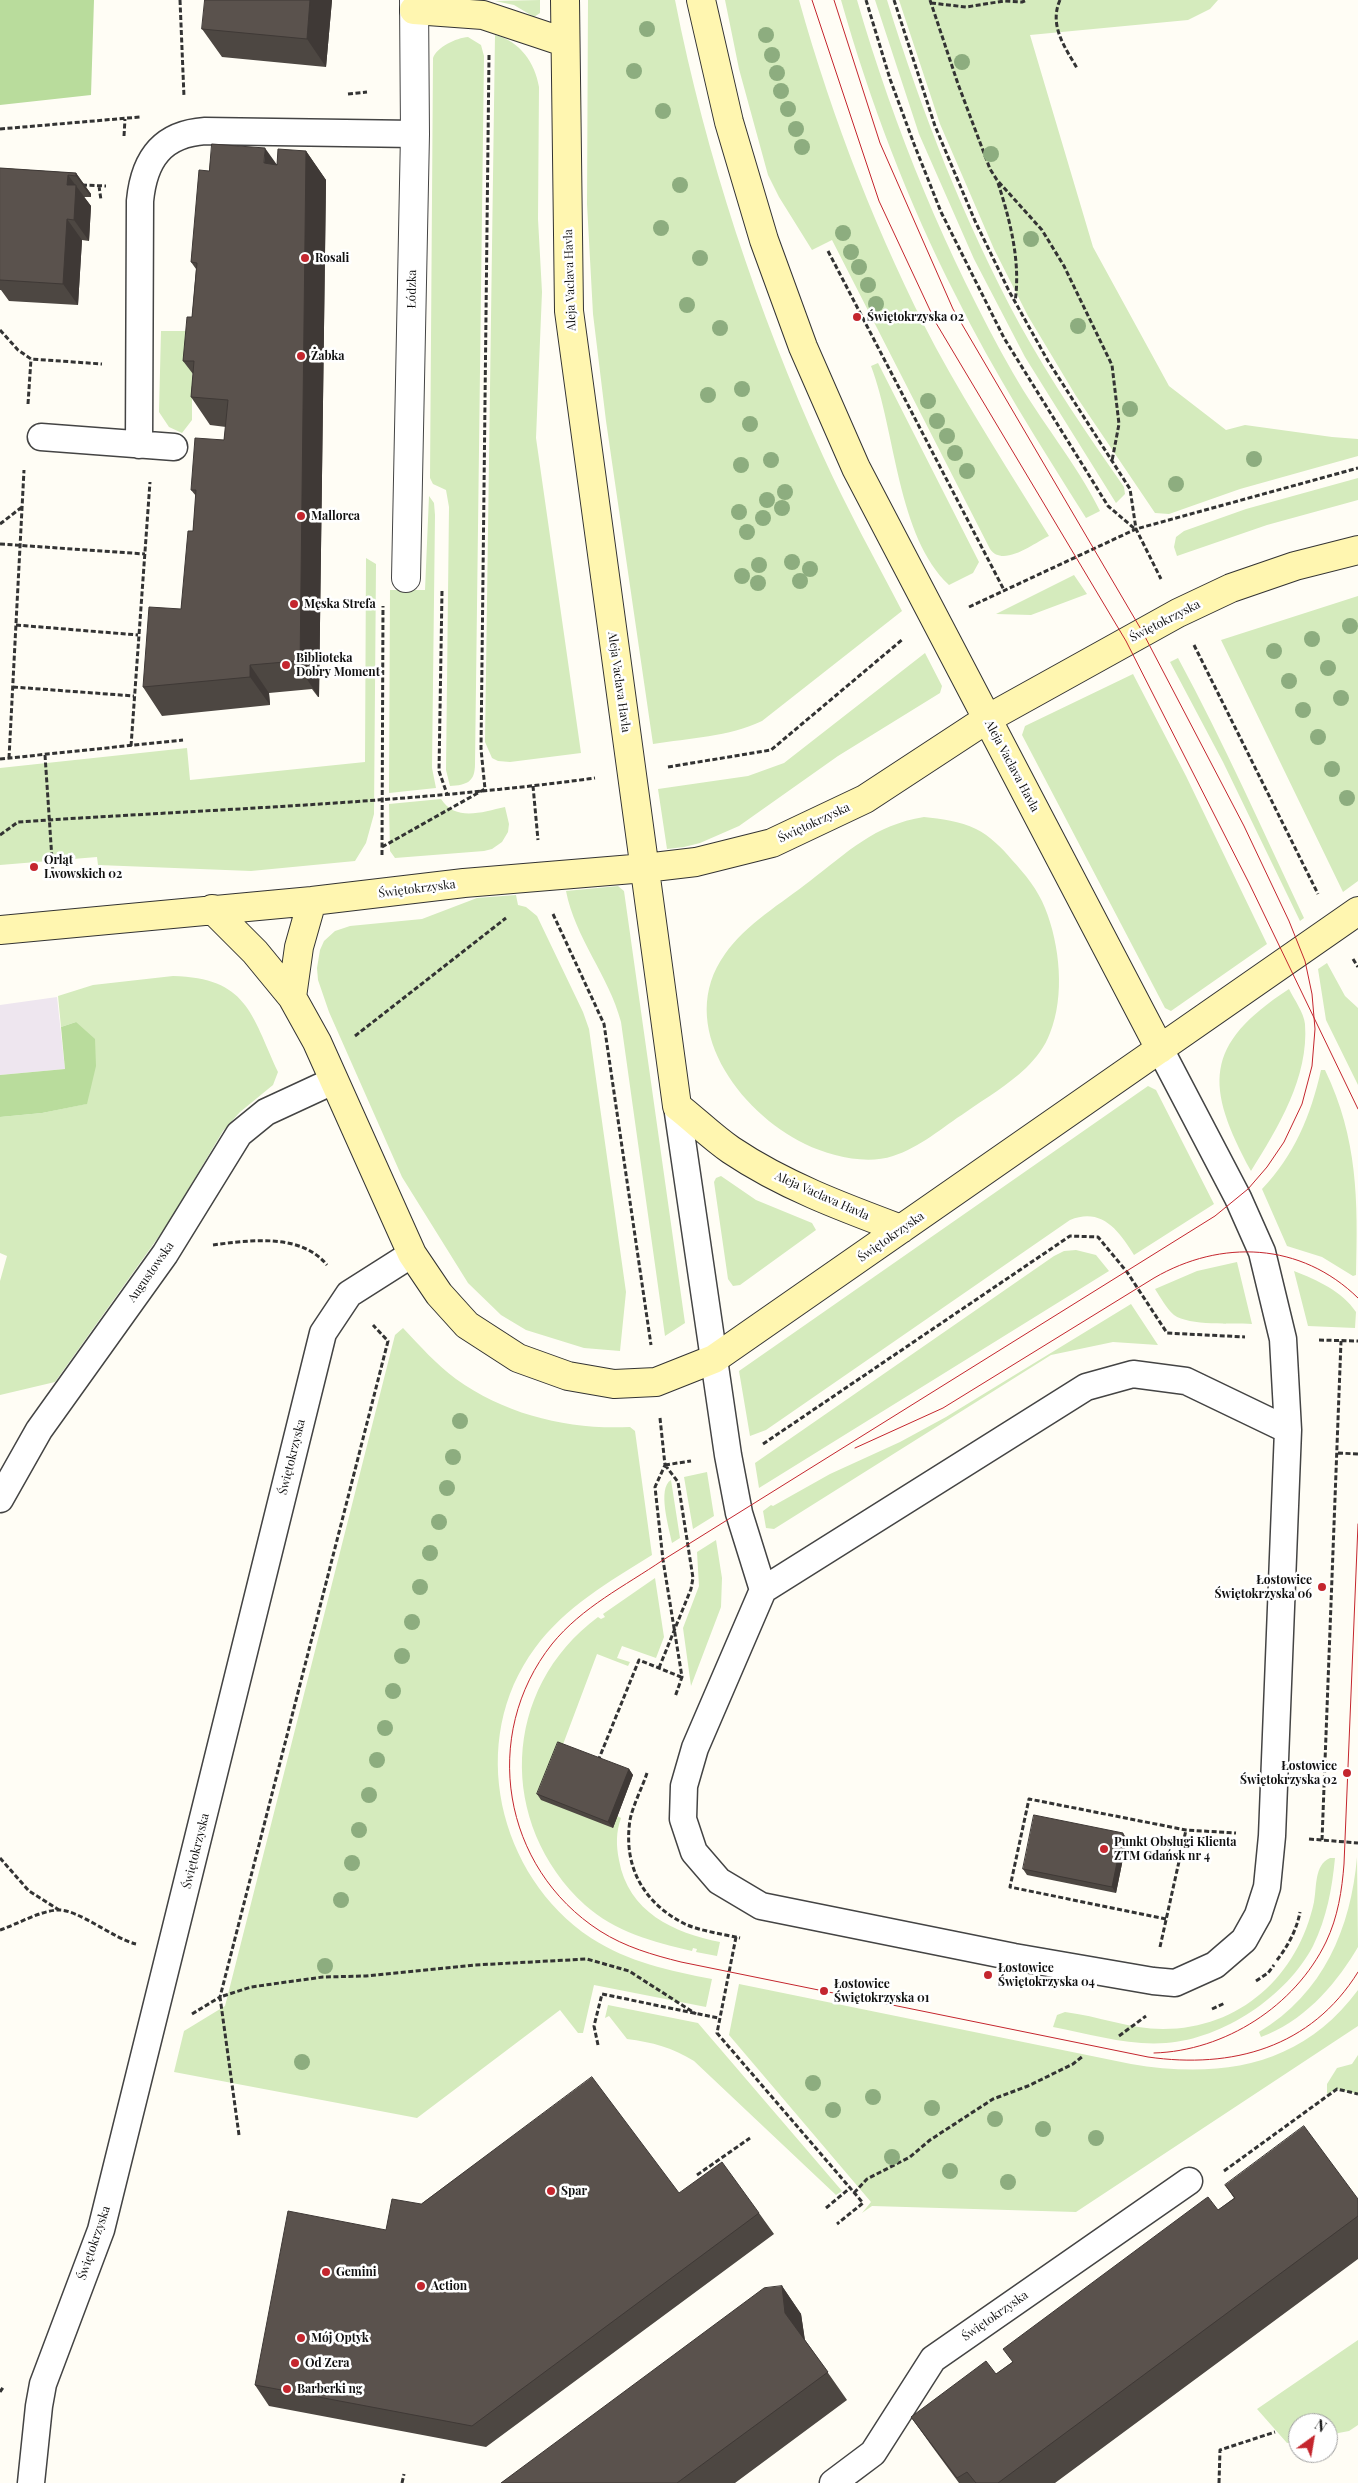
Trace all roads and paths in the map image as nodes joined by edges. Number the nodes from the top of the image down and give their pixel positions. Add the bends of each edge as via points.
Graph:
1 (180, 0) edge
2 (565, 0) edge
3 (701, 0) edge
4 (866, 0) edge
5 (894, 0) edge
6 (1027, 0) edge
7 (1060, 0) edge
8 (931, 2) edge
9 (414, 5) edge
10 (483, 15) junction
11 (564, 42) junction
12 (1077, 68) dead end
13 (184, 98) dead end
14 (415, 134) junction
15 (997, 180) junction
16 (80, 185) dead end
17 (99, 186) junction
18 (107, 186) dead end
19 (102, 204) dead end
20 (828, 251) dead end
21 (1015, 302) junction
22 (0, 330) edge
23 (31, 359) junction
24 (106, 364) dead end
25 (28, 407) dead end
26 (41, 437) dead end
27 (155, 446) junction
28 (1112, 461) junction
29 (24, 462) dead end
30 (1358, 468) edge
31 (22, 506) junction
32 (0, 524) edge
33 (1136, 529) junction
34 (0, 544) edge
35 (20, 545) junction
36 (1358, 550) edge
37 (145, 554) junction
38 (406, 578) dead end
39 (442, 588) dead end
40 (1004, 590) junction
41 (383, 602) dead end
42 (1178, 613) junction
43 (935, 623) junction
44 (16, 625) junction
45 (138, 635) junction
46 (13, 687) junction
47 (134, 696) junction
48 (987, 719) junction
49 (183, 740) dead end
50 (131, 746) junction
51 (45, 755) junction
52 (9, 758) junction
53 (0, 759) edge
54 (631, 773) junction
55 (533, 786) junction
56 (485, 789) junction
57 (447, 794) junction
58 (382, 799) junction
59 (49, 820) junction
60 (0, 835) edge
61 (645, 868) junction
62 (53, 874) dead end
63 (542, 876) junction
64 (312, 901) junction
65 (212, 909) junction
66 (1358, 911) edge
67 (509, 916) dead end
68 (1334, 927) junction
69 (0, 930) edge
70 (1358, 968) edge
71 (292, 997) junction
72 (350, 1040) dead end
73 (1160, 1050) junction
74 (333, 1081) junction
75 (677, 1106) junction
76 (901, 1229) junction
77 (165, 1254) junction
78 (412, 1254) junction
79 (327, 1266) dead end
80 (368, 1319) dead end
81 (1283, 1339) junction
82 (1341, 1341) junction
83 (1358, 1341) edge
84 (714, 1359) junction
85 (656, 1382) junction
86 (1288, 1430) junction
87 (1338, 1453) junction
88 (1358, 1454) edge
89 (728, 1455) junction
90 (665, 1465) junction
91 (0, 1499) edge
92 (763, 1590) junction
93 (675, 1630) junction
94 (660, 1668) junction
95 (682, 1678) junction
96 (672, 1704) dead end
97 (650, 1766) dead end
98 (596, 1767) edge
99 (1322, 1840) junction
100 (1358, 1843) edge
101 (1308, 1848) dead end
102 (0, 1858) edge
103 (60, 1910) junction
104 (1300, 1911) dead end
105 (1166, 1919) junction
106 (0, 1930) edge
107 (736, 1937) junction
108 (746, 1939) dead end
109 (171, 1951) junction
110 (1153, 1981) junction
111 (1252, 1984) dead end
112 (220, 1997) junction
113 (1228, 2001) dead end
114 (1204, 2011) dead end
115 (696, 2014) junction
116 (1136, 2015) dead end
117 (188, 2016) dead end
118 (1146, 2017) junction
119 (1154, 2017) dead end
120 (718, 2018) junction
121 (1118, 2036) dead end
122 (598, 2044) dead end
123 (1083, 2056) dead end
124 (1358, 2094) edge
125 (239, 2135) dead end
126 (750, 2138) dead end
127 (697, 2176) dead end
128 (1189, 2181) joint
129 (850, 2188) junction
130 (854, 2193) junction
131 (826, 2208) dead end
132 (838, 2224) dead end
133 (1275, 2432) dead end
134 (404, 2474) dead end
135 (31, 2483) edge
136 (402, 2483) edge
137 (832, 2483) edge
138 (1219, 2483) edge

1 - 13 path
2 - 11 main road, Aleja Vaclava Havla
3 - 43 main road, Aleja Vaclava Havla via 729,122 764,240 803,347 856,468
4 - 33 path via 890,79 941,212 1000,330 1032,387 1108,506
5 - 21 path via 922,91 946,153
6 - 8 path via 966,7
7 - 12 path via 1055,22 1062,43
8 - 15 path via 958,84
9 - 10 main road
9 - 14 street, Łódzka
10 - 11 main road
10 - 56 path via 489,54 481,749
11 - 54 main road, Aleja Vaclava Havla via 569,311
14 - 27 lane via 205,131 175,137 157,152 143,180 140,201
14 - 38 street, Łódzka
15 - 21 path via 1008,213 1015,251
15 - 28 path via 1042,230 1073,283 1112,365 1119,424
16 - 17 path
17 - 18 path
17 - 19 path
20 - 40 path
21 - 28 path via 1071,400
22 - 23 path
23 - 24 path
23 - 25 path
26 - 27 lane
27 - 37 path
28 - 33 path via 1130,489
29 - 31 path
30 - 33 path
31 - 32 path
31 - 35 path
33 - 40 path
33 - 42 path
34 - 35 path
35 - 37 path
35 - 44 path
36 - 42 main road, Świętokrzyska via 1295,566 1231,588
37 - 45 path
39 - 57 path via 439,771
40 - 43 path
41 - 58 path
42 - 48 main road, Świętokrzyska
42 - 68 path
43 - 48 main road, Aleja Vaclava Havla
43 - 54 path via 907,636 771,750
44 - 45 path
44 - 46 path
45 - 47 path
46 - 47 path
46 - 52 path
47 - 50 path
48 - 61 main road, Świętokrzyska via 864,799 772,843 696,862
48 - 73 main road, Aleja Vaclava Havla
49 - 50 path
50 - 51 path
51 - 52 path
51 - 59 path
52 - 53 path
54 - 55 path
54 - 61 main road, Aleja Vaclava Havla
55 - 56 path
55 - 63 path
56 - 57 path
56 - 58 path via 382,847
57 - 58 path
58 - 59 path
59 - 60 path via 18,822
59 - 62 path
61 - 63 main road, Świętokrzyska
61 - 75 main road, Aleja Vaclava Havla
63 - 64 main road, Świętokrzyska
63 - 85 path via 544,897 604,1024
64 - 65 main road, Świętokrzyska
64 - 71 main road via 298,947
65 - 69 main road, Świętokrzyska
65 - 71 main road, Świętokrzyska via 255,952
66 - 68 main road, Świętokrzyska
67 - 72 path
68 - 70 path
68 - 73 main road, Świętokrzyska
71 - 74 main road, Świętokrzyska via 317,1042
73 - 76 main road, Świętokrzyska
73 - 81 lane via 1238,1198 1262,1252
74 - 77 lane, Augustowska via 266,1112 239,1134
74 - 78 main road, Świętokrzyska
75 - 76 main road, Aleja Vaclava Havla via 730,1149 780,1180
75 - 84 lane
76 - 84 main road, Świętokrzyska
77 - 79 path via 178,1258 200,1247 253,1240 294,1244 319,1256
77 - 91 lane, Augustowska via 39,1430
78 - 85 main road, Świętokrzyska via 439,1294 467,1325 518,1358 568,1376 595,1381 614,1384
78 - 109 lane, Świętokrzyska via 349,1294 323,1333
80 - 112 path via 388,1341
81 - 82 path
81 - 86 lane
81 - 89 path via 1167,1333 1127,1272 1098,1237 1070,1236 756,1448
82 - 83 path
82 - 87 path
84 - 85 main road, Świętokrzyska
84 - 89 lane
85 - 90 path
86 - 92 lane via 1186,1381 1133,1374 1086,1387
86 - 110 lane via 1272,1836 1267,1887 1258,1915 1244,1940 1215,1965 1176,1983
87 - 88 path
87 - 99 path
89 - 90 path
89 - 92 lane via 739,1513
90 - 93 path via 655,1487
90 - 93 path via 678,1482 693,1578
92 - 110 lane via 695,1748 684,1786 682,1820 694,1852 719,1881 761,1906 1014,1957
93 - 94 path
93 - 95 path
94 - 95 path
94 - 98 path via 639,1660
95 - 96 path
97 - 107 path via 630,1820 630,1861 647,1895 686,1925
99 - 100 path
99 - 101 path via 1309,1839
102 - 103 path via 29,1891
103 - 106 path
103 - 109 path via 90,1921 127,1942
104 - 111 path via 1286,1948 1268,1973
105 - 105 path via 1010,1887 1029,1799 1186,1830
105 - 110 path
107 - 108 path
107 - 120 path
109 - 135 lane, Świętokrzyska via 101,2230 43,2384
110 - 118 path
112 - 115 path via 251,1987 323,1977 587,1959 629,1971
112 - 117 path
112 - 125 path
113 - 114 path
115 - 120 path
115 - 122 path via 602,1994 594,2026
116 - 118 path
118 - 119 path
118 - 121 path
120 - 129 path via 717,2033
123 - 130 path via 1036,2082 993,2099 910,2157 867,2179
124 - 128 path via 1337,2089 1196,2192
126 - 127 path
128 - 137 lane, Świętokrzyska via 933,2359 873,2453
129 - 130 path
129 - 131 path
130 - 132 path via 863,2203
133 - 138 path via 1220,2450
134 - 136 path

